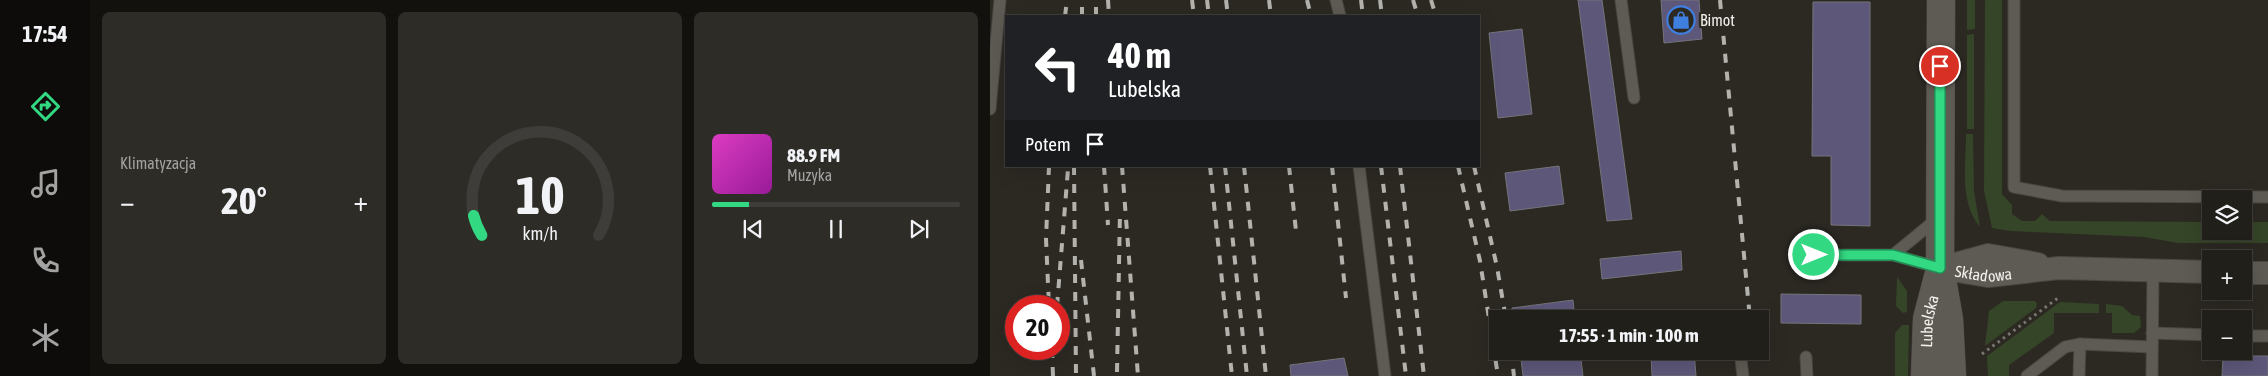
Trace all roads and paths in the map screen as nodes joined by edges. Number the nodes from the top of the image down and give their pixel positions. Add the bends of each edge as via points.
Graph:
1 (1000, 0) edge
2 (1336, 0) edge
3 (1621, 0) edge
4 (1941, 0) edge
5 (2014, 0) edge
6 (1340, 15) edge
7 (1634, 98) dead end
8 (990, 109) edge
9 (1360, 167) edge
10 (2268, 197) edge
11 (1940, 216) junction
12 (1814, 255) dead end
13 (1893, 255) junction
14 (1940, 268) junction
15 (2153, 272) junction
16 (2202, 272) edge
17 (2252, 273) edge
18 (2268, 273) edge
19 (2058, 298) dead end
20 (2152, 333) junction
21 (2202, 335) edge
22 (2252, 336) edge
23 (2268, 336) edge
24 (2080, 344) junction
25 (2152, 347) junction
26 (1982, 354) dead end
27 (1806, 357) dead end
28 (1741, 360) edge
29 (2042, 363) junction
30 (1385, 376) edge
31 (1743, 376) edge
32 (1806, 376) edge
33 (1925, 376) edge
34 (1952, 376) edge
35 (2027, 376) edge
36 (2042, 376) edge
37 (2079, 376) edge
38 (2152, 376) edge

1 - 8 lane
2 - 6 lane
3 - 7 lane
4 - 11 street, Lubelska
5 - 10 lane via 2014,188 2062,196
9 - 30 lane
11 - 13 lane
11 - 14 street, Lubelska
12 - 13 lane
13 - 14 lane
14 - 15 street, Składowa via 1988,256 2059,268
14 - 33 street, Lubelska via 1927,319
14 - 34 street, Lubelska via 1949,319
15 - 16 street, Składowa
15 - 20 lane
17 - 18 street
19 - 26 path
20 - 21 lane
20 - 25 lane
22 - 23 lane
24 - 25 lane
24 - 29 lane via 2065,347
24 - 37 lane
25 - 38 lane
27 - 32 lane
28 - 31 lane
29 - 35 lane
29 - 36 lane

